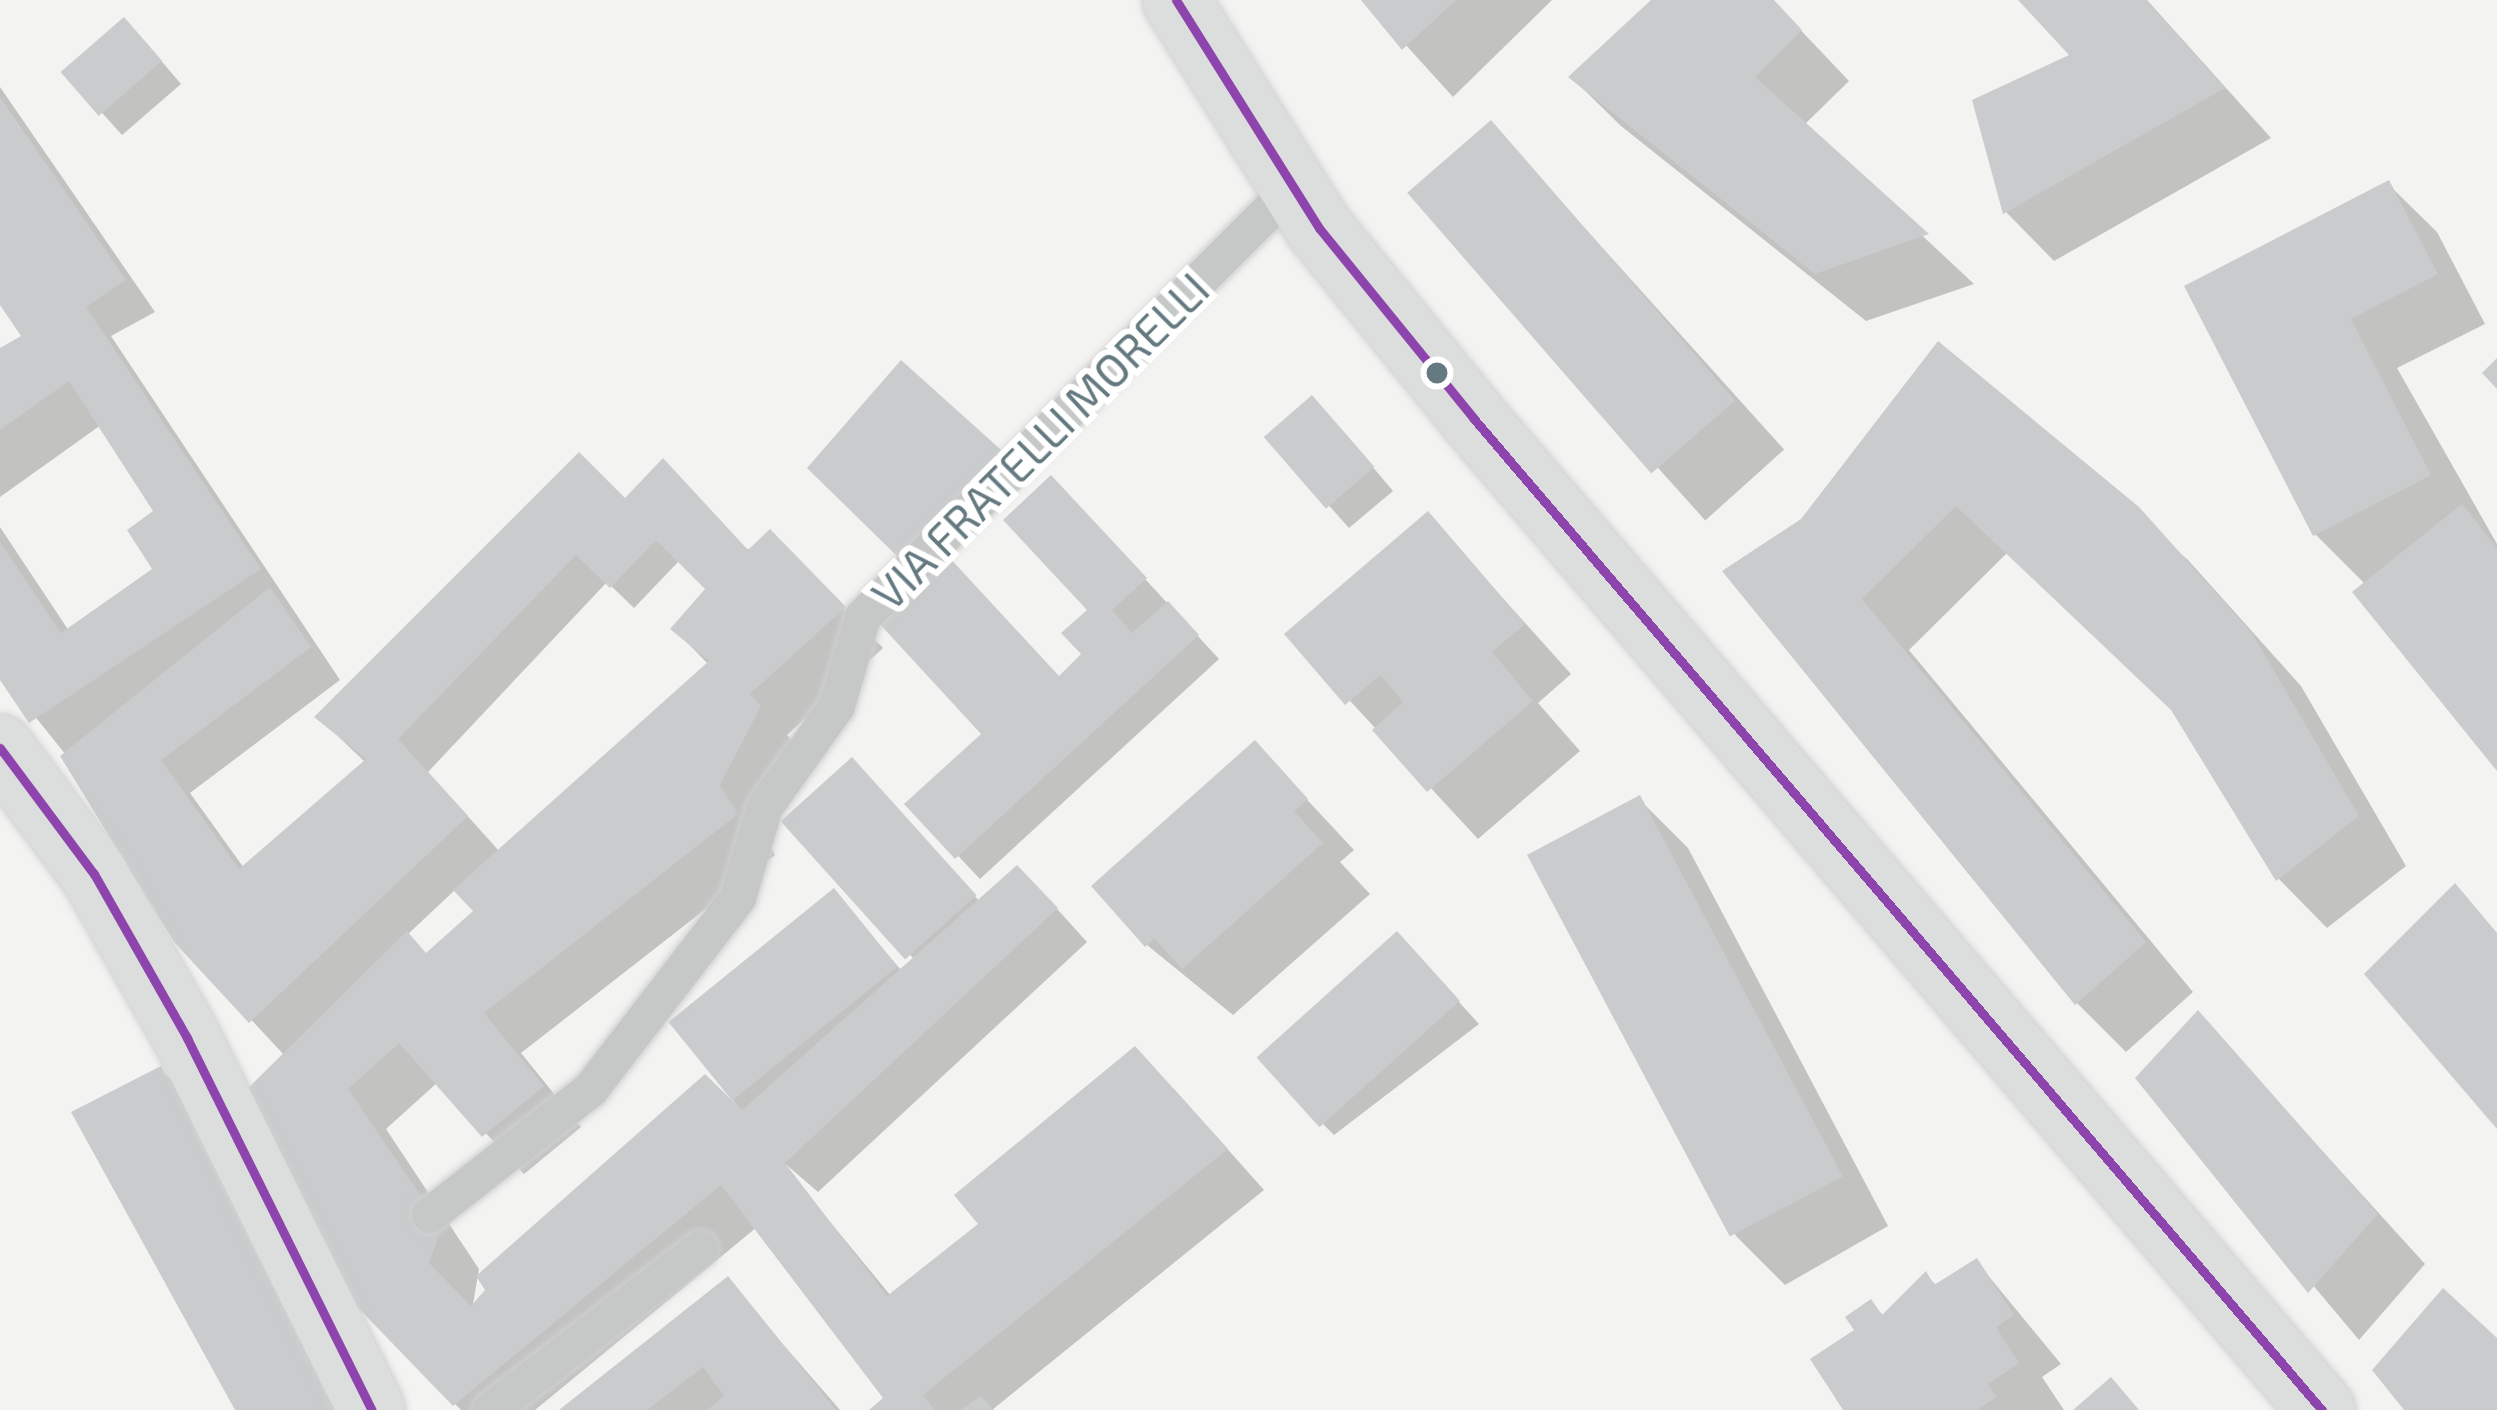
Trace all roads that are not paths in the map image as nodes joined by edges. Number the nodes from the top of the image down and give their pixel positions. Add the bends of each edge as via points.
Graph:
1 (1176, 0) edge
2 (1293, 187) junction
3 (0, 748) edge
4 (430, 1215) dead end
5 (700, 1249) dead end
6 (372, 1410) edge
7 (491, 1410) edge
8 (2322, 1410) edge

1 - 2 street
2 - 4 lane, VIA FRATELLI MORELLI via 863,617 837,706 765,807 738,898 591,1089
2 - 8 street via 1474,418
3 - 6 street via 94,874 325,1288
5 - 7 lane

